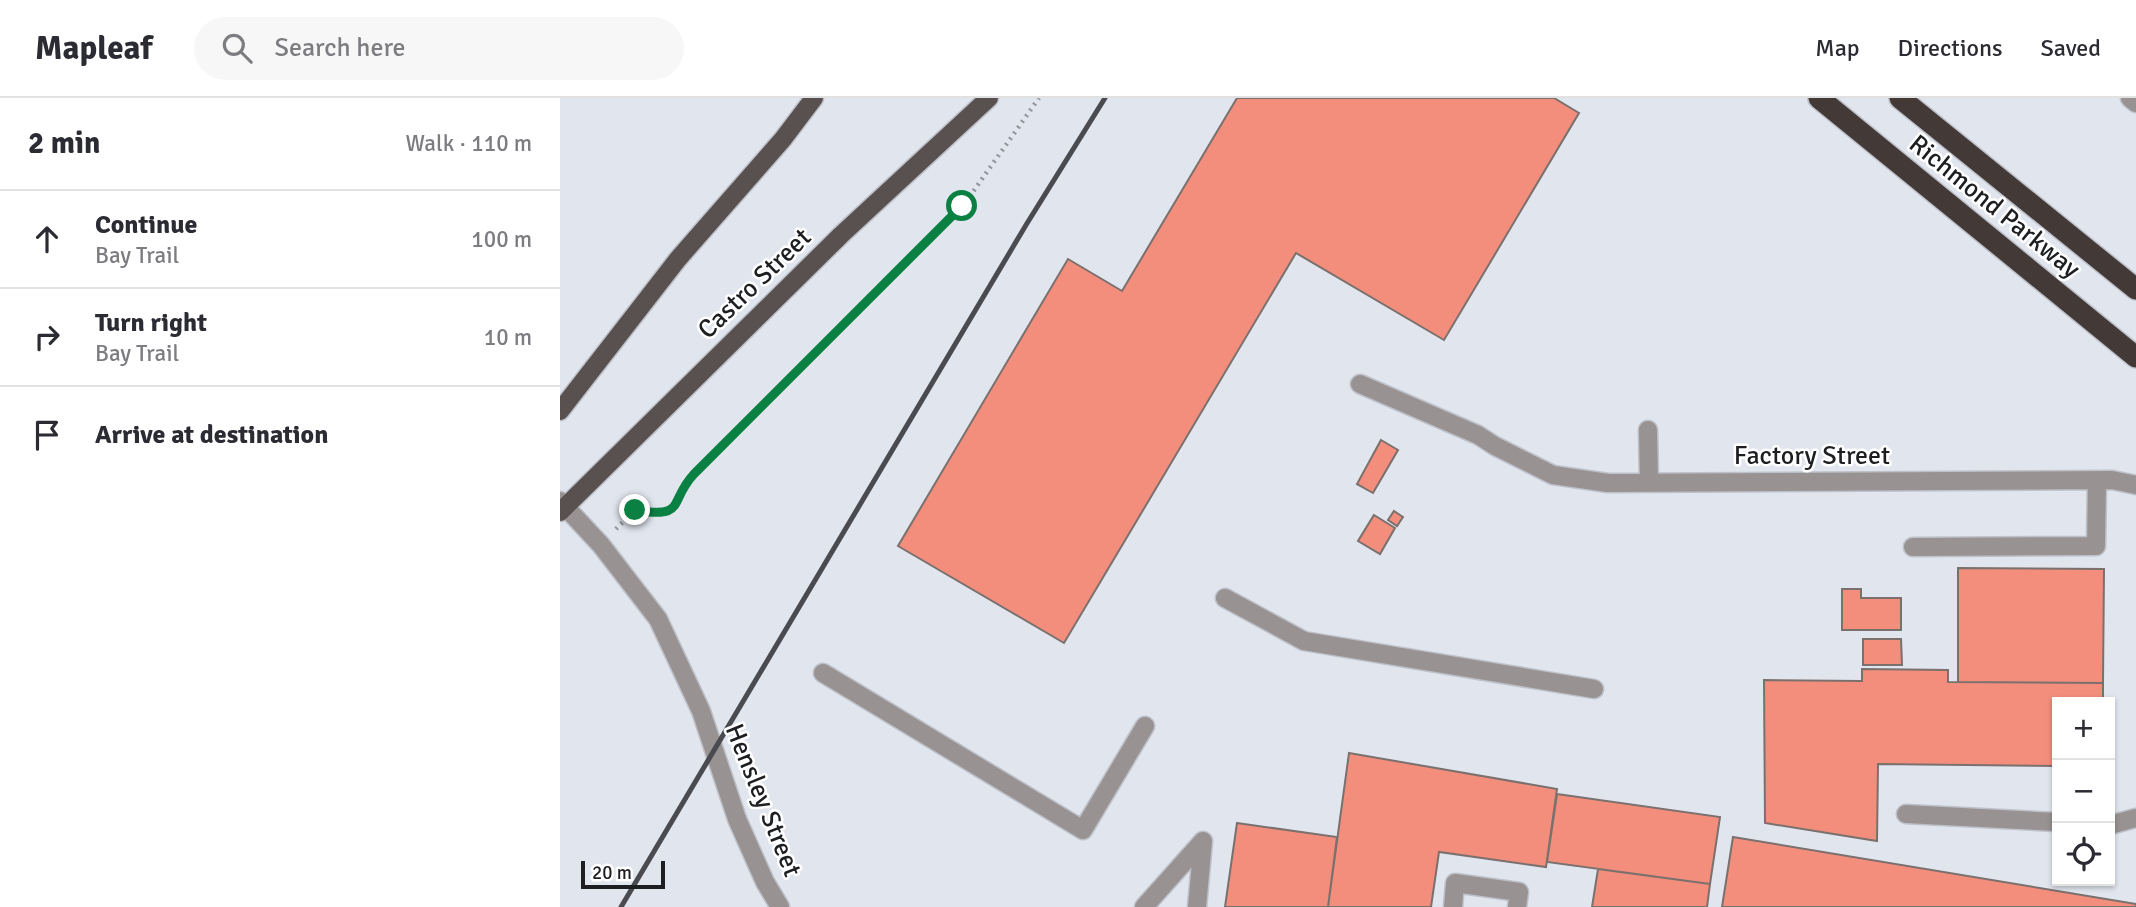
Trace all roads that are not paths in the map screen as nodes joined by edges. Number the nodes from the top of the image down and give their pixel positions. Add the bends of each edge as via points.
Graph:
1 (814, 98) edge
2 (989, 98) edge
3 (1819, 98) edge
4 (1900, 98) edge
5 (2130, 98) edge
6 (2136, 103) edge
7 (2136, 289) edge
8 (2136, 357) edge
9 (1360, 384) dead end
10 (560, 411) edge
11 (1648, 430) dead end
12 (2097, 480) junction
13 (1649, 482) junction
14 (2136, 485) edge
15 (562, 506) edge
16 (1913, 547) dead end
17 (1225, 598) dead end
18 (823, 673) dead end
19 (1594, 689) dead end
20 (1145, 726) dead end
21 (1906, 814) dead end
22 (2136, 818) edge
23 (2052, 822) edge
24 (2115, 824) edge
25 (780, 907) edge
26 (1144, 907) edge
27 (1197, 907) edge
28 (1453, 907) edge
29 (1517, 907) edge

1 - 10 main road via 678,259
2 - 15 main road, Castro Street
3 - 8 highway, Richmond Parkway
4 - 7 highway, Richmond Parkway
5 - 6 street
9 - 13 street, Factory Street via 1478,435 1553,475 1608,483
11 - 13 street
12 - 13 street, Factory Street
12 - 14 street, Factory Street
12 - 16 street via 2096,546
15 - 25 street, Hensley Street via 601,545 658,619 701,712 737,819
17 - 19 street via 1304,641
18 - 20 street via 1083,830
21 - 23 street
22 - 24 street
26 - 27 street via 1203,841
28 - 29 street via 1455,883 1518,892

